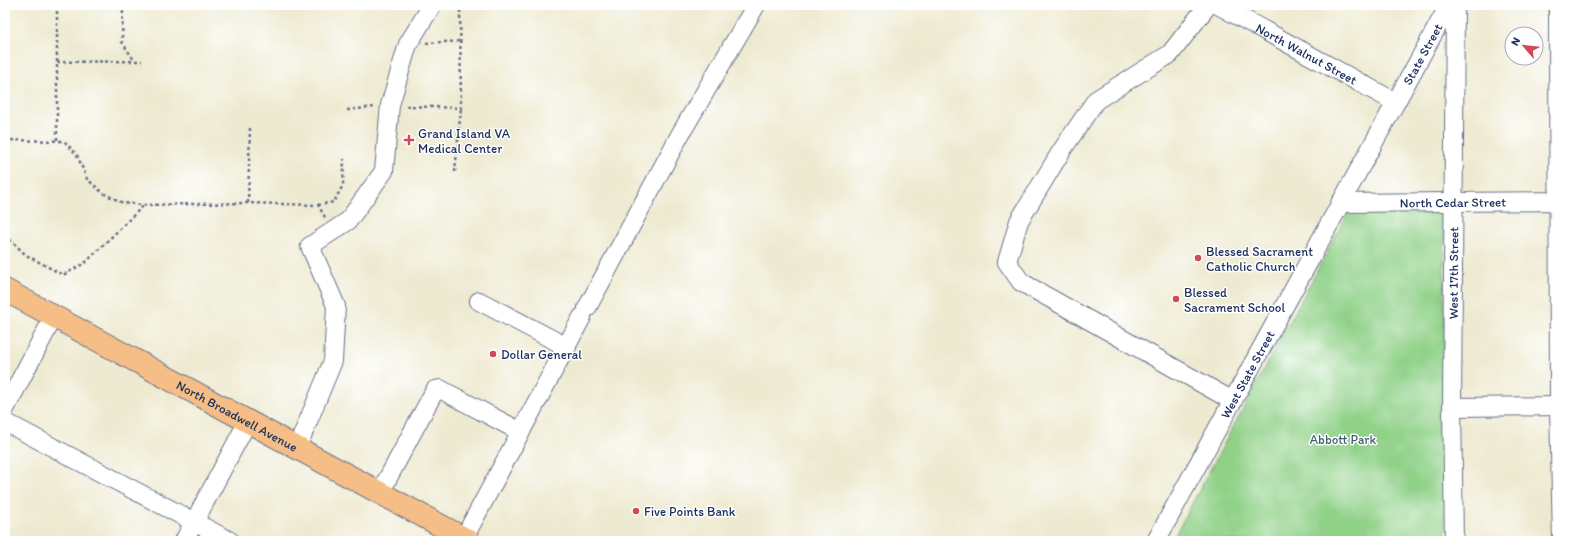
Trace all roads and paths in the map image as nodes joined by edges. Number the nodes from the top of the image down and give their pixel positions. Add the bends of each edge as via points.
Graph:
1 (57, 5) edge
2 (122, 5) edge
3 (432, 5) edge
4 (460, 5) edge
5 (756, 5) edge
6 (1208, 5) edge
7 (1218, 5) edge
8 (1449, 5) edge
9 (1455, 5) edge
10 (1558, 5) edge
11 (461, 41) junction
12 (408, 44) junction
13 (134, 60) junction
14 (142, 61) dead end
15 (57, 62) junction
16 (1395, 102) junction
17 (390, 105) junction
18 (461, 108) junction
19 (348, 110) dead end
20 (250, 127) dead end
21 (5, 140) edge
22 (57, 141) junction
23 (344, 159) dead end
24 (455, 172) dead end
25 (1562, 201) edge
26 (1340, 202) junction
27 (1454, 202) junction
28 (248, 203) junction
29 (143, 205) junction
30 (318, 205) junction
31 (333, 231) junction
32 (5, 234) edge
33 (5, 290) edge
34 (479, 301) dead end
35 (54, 316) junction
36 (567, 347) junction
37 (1233, 401) junction
38 (1562, 406) edge
39 (1452, 407) junction
40 (5, 409) edge
41 (248, 421) junction
42 (5, 422) edge
43 (521, 432) junction
44 (297, 448) junction
45 (380, 493) junction
46 (194, 522) junction
47 (467, 540) edge
48 (184, 541) edge
49 (230, 541) edge
50 (1156, 541) edge
51 (1454, 541) edge
52 (1562, 541) edge

1 - 15 path
2 - 13 path via 122,42
3 - 12 street
4 - 11 path
5 - 36 street via 681,133
6 - 37 street via 1170,54 1096,100 1019,221 1007,262 1021,282
7 - 16 street, North Walnut Street
8 - 16 street, State Street
9 - 27 street, West 17th Street
10 - 25 street
11 - 12 path
11 - 18 path
12 - 17 street
13 - 14 path
13 - 15 path
15 - 22 path
16 - 26 street, West State Street
17 - 18 path
17 - 19 path
17 - 31 street via 384,171 348,221
18 - 24 path
20 - 28 path
21 - 22 path
22 - 29 path via 64,141 77,155 87,179 104,193 123,204
23 - 30 path via 344,185 334,202
25 - 27 street, North Cedar Street
25 - 38 street
26 - 27 street, North Cedar Street
26 - 37 street, West State Street
27 - 39 street, West 17th Street
28 - 29 path
28 - 30 path
29 - 32 path via 85,263 63,275 26,255
30 - 31 path
31 - 44 street via 310,246 336,306 333,361
33 - 35 main road, North Broadwell Avenue
34 - 36 street
35 - 40 street
35 - 41 main road, North Broadwell Avenue
36 - 43 street
37 - 50 street, West State Street
38 - 39 street
38 - 52 street
39 - 51 street, West 17th Street
41 - 44 main road, North Broadwell Avenue
41 - 46 street
42 - 46 street
43 - 45 street via 440,389 435,390
43 - 47 street
44 - 45 main road, North Broadwell Avenue
45 - 47 main road, North Broadwell Avenue
46 - 48 street
46 - 49 street

